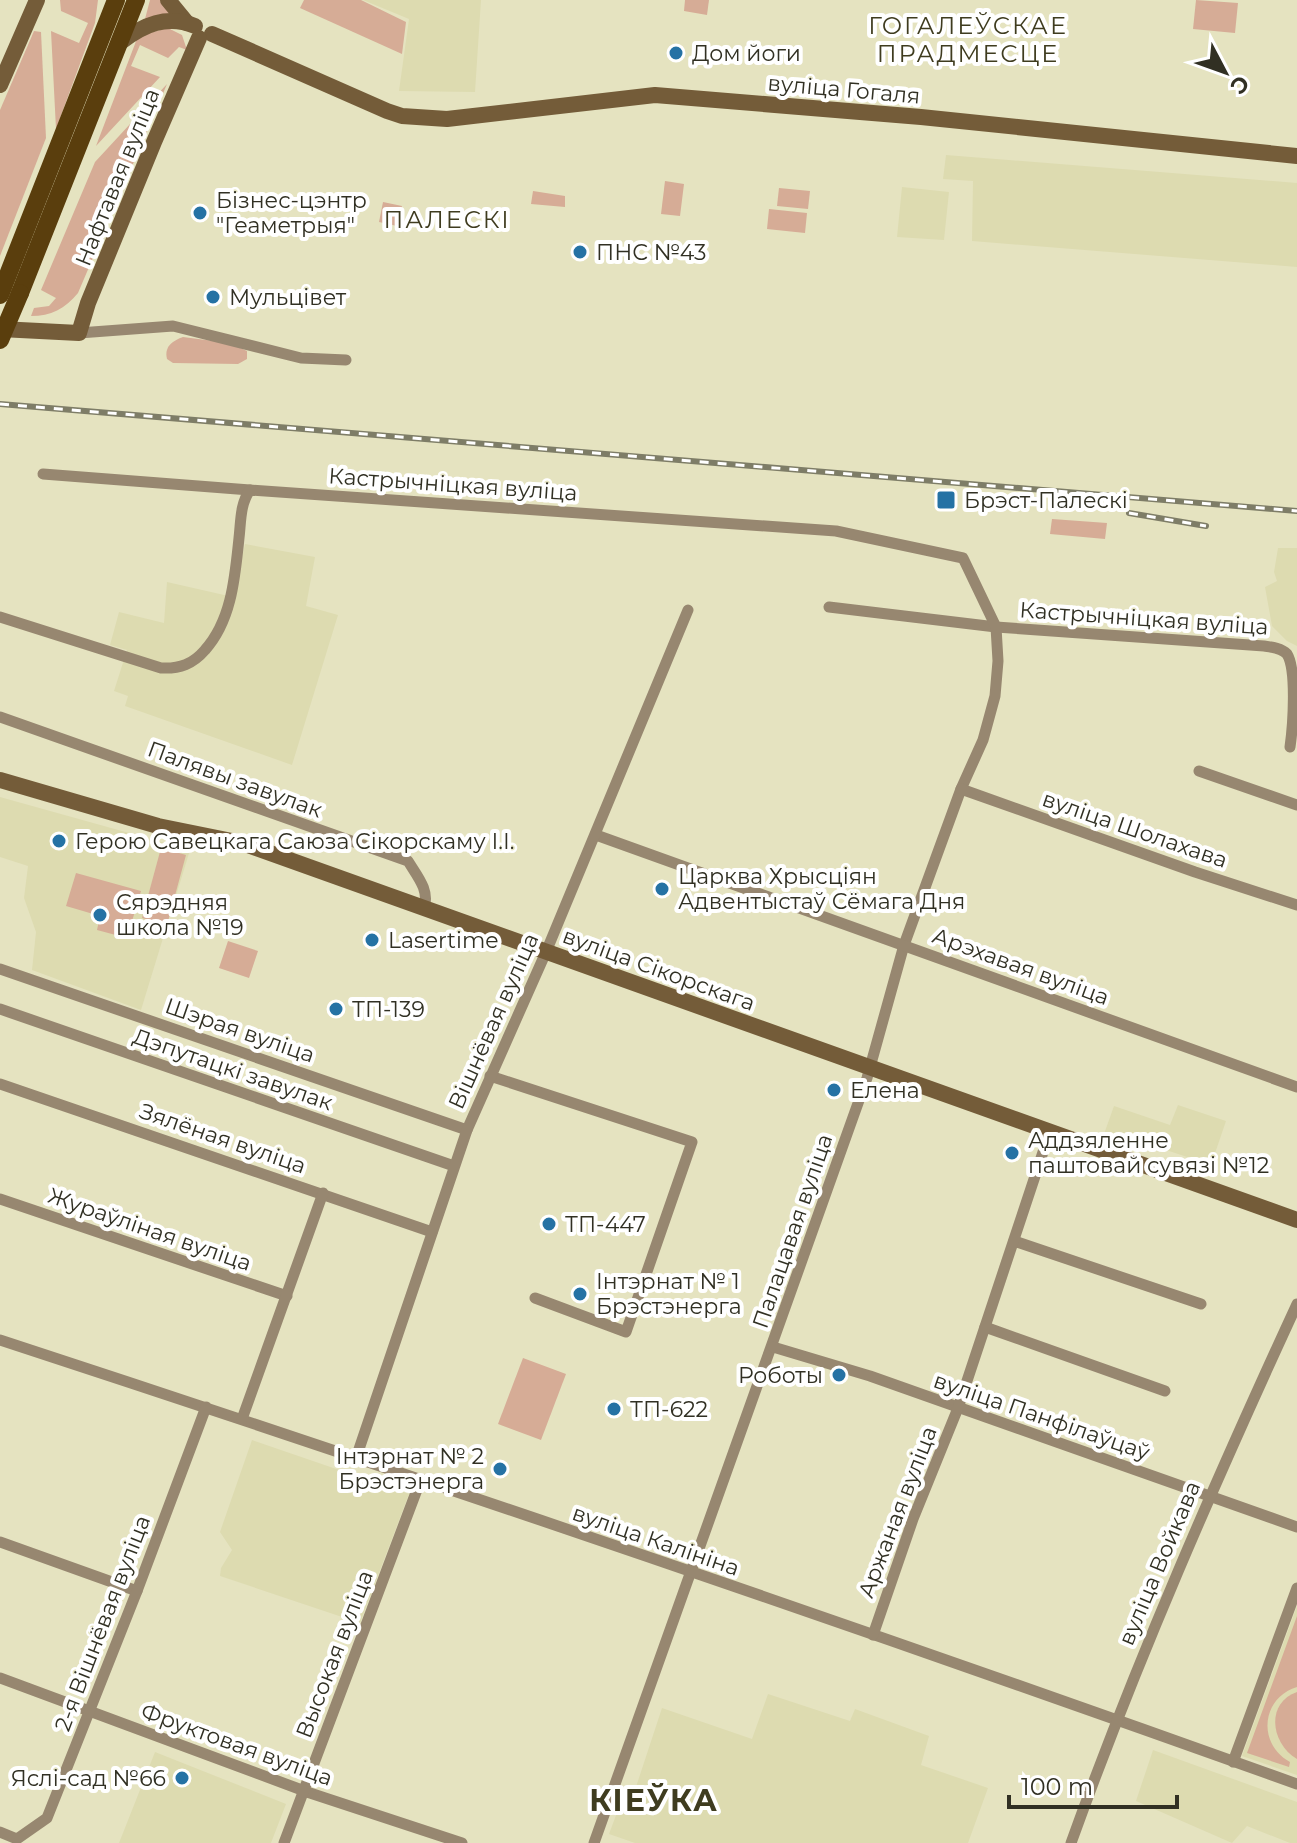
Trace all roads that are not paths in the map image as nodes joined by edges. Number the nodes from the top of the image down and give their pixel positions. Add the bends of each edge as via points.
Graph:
1 (37, 0) edge
2 (104, 0) edge
3 (116, 0) edge
4 (136, 0) edge
5 (168, 0) edge
6 (107, 21) junction
7 (198, 30) junction
8 (121, 42) junction
9 (0, 85) edge
10 (1297, 156) edge
11 (8, 292) edge
12 (0, 329) edge
13 (79, 333) junction
14 (0, 340) edge
15 (346, 360) dead end
16 (43, 474) dead end
17 (250, 490) junction
18 (829, 607) dead end
19 (688, 610) dead end
20 (0, 617) edge
21 (996, 627) junction
22 (0, 717) edge
23 (1290, 747) dead end
24 (1199, 771) dead end
25 (0, 780) edge
26 (961, 789) junction
27 (1297, 805) edge
28 (596, 835) junction
29 (1297, 905) edge
30 (424, 908) junction
31 (904, 945) junction
32 (546, 952) junction
33 (0, 969) edge
34 (0, 1009) edge
35 (868, 1073) junction
36 (490, 1076) junction
37 (0, 1084) edge
38 (1297, 1087) edge
39 (467, 1130) junction
40 (1050, 1131) junction
41 (454, 1166) junction
42 (323, 1193) junction
43 (0, 1199) edge
44 (1297, 1220) edge
45 (432, 1232) junction
46 (1014, 1241) junction
47 (287, 1296) junction
48 (535, 1298) dead end
49 (1201, 1304) dead end
50 (1297, 1304) edge
51 (985, 1327) junction
52 (0, 1340) edge
53 (773, 1347) junction
54 (1165, 1391) dead end
55 (206, 1407) junction
56 (958, 1408) junction
57 (242, 1419) junction
58 (356, 1458) junction
59 (421, 1479) junction
60 (1209, 1495) junction
61 (1297, 1527) edge
62 (0, 1542) edge
63 (691, 1573) junction
64 (1297, 1588) edge
65 (137, 1591) junction
66 (873, 1635) junction
67 (0, 1678) edge
68 (90, 1711) junction
69 (1116, 1719) junction
70 (1233, 1762) junction
71 (1297, 1784) edge
72 (304, 1790) junction
73 (0, 1832) edge
74 (284, 1843) edge
75 (462, 1843) edge
76 (594, 1843) edge
77 (1071, 1843) edge

1 - 9 street
2 - 6 street
3 - 6 main road
4 - 8 main road
5 - 7 street
6 - 11 main road
7 - 8 street via 156,22
7 - 10 street, вуліца Гогаля via 387,111 413,117 447,119 655,95
7 - 13 street, Нафтавая вуліца
8 - 11 main road
11 - 14 main road, bridge
12 - 13 street
13 - 15 street via 173,326 301,358
16 - 17 street
17 - 20 street via 242,508 235,580 223,620 209,646 191,663 161,668
17 - 21 street, Кастрычніцкая вуліца via 855,534 963,558
18 - 21 street, Кастрычніцкая вуліца
19 - 28 street, Вішнёвая вуліца
21 - 23 street, Кастрычніцкая вуліца via 1279,649 1293,662 1296,686
21 - 26 street, Палацавая вуліца via 995,696
22 - 30 street, Палявы завулак via 408,861 425,891
24 - 27 street
25 - 30 street, вуліца Сікорскага via 158,826 242,843
26 - 29 street, вуліца Шолахава
26 - 31 street, Палацавая вуліца
28 - 31 street, Арэхавая вуліца
28 - 32 street, Вішнёвая вуліца
30 - 32 street, вуліца Сікорскага
31 - 35 street, Палацавая вуліца
31 - 38 street, Арэхавая вуліца
32 - 35 street, вуліца Сікорскага
32 - 36 street, Вішнёвая вуліца
33 - 39 street, Шэрая вуліца
34 - 41 street, Дэпутацкі завулак
35 - 40 street, вуліца Сікорскага
35 - 53 street, Палацавая вуліца
36 - 39 street, Вішнёвая вуліца
36 - 48 street via 692,1142 626,1332
37 - 42 street, Зялёная вуліца
39 - 41 street, Вішнёвая вуліца
40 - 44 street, вуліца Сікорскага
40 - 46 street, Аржаная вуліца
41 - 45 street, Вішнёвая вуліца
42 - 45 street, Зялёная вуліца
42 - 47 street
43 - 47 street, Жураўліная вуліца
45 - 58 street, Вішнёвая вуліца
46 - 49 street
46 - 51 street, Аржаная вуліца
47 - 57 street
50 - 60 street, вуліца Войкава
51 - 54 street
51 - 56 street, Аржаная вуліца
52 - 55 street, вуліца Калініна
53 - 56 street, вуліца Панфілаўцаў
53 - 63 street, Палацавая вуліца
55 - 57 street, вуліца Калініна
55 - 65 street, 2-я Вішнёвая вуліца
56 - 60 street, вуліца Панфілаўцаў
56 - 66 street, Аржаная вуліца
57 - 58 street, вуліца Калініна
58 - 59 street, вуліца Калініна
59 - 63 street, вуліца Калініна
59 - 72 street, Высокая вуліца
60 - 61 street, вуліца Панфілаўцаў
60 - 69 street, вуліца Войкава
62 - 65 street
63 - 66 street, вуліца Калініна
63 - 76 street, Палацавая вуліца
64 - 70 street
65 - 68 street, 2-я Вішнёвая вуліца
66 - 69 street, вуліца Калініна
67 - 68 street, Фруктовая вуліца
68 - 72 street, Фруктовая вуліца
68 - 73 street, 2-я Вішнёвая вуліца via 47,1818 17,1839
69 - 70 street, вуліца Калініна
69 - 77 street, вуліца Войкава
70 - 71 street, вуліца Калініна
72 - 74 street, Высокая вуліца
72 - 75 street, Фруктовая вуліца

